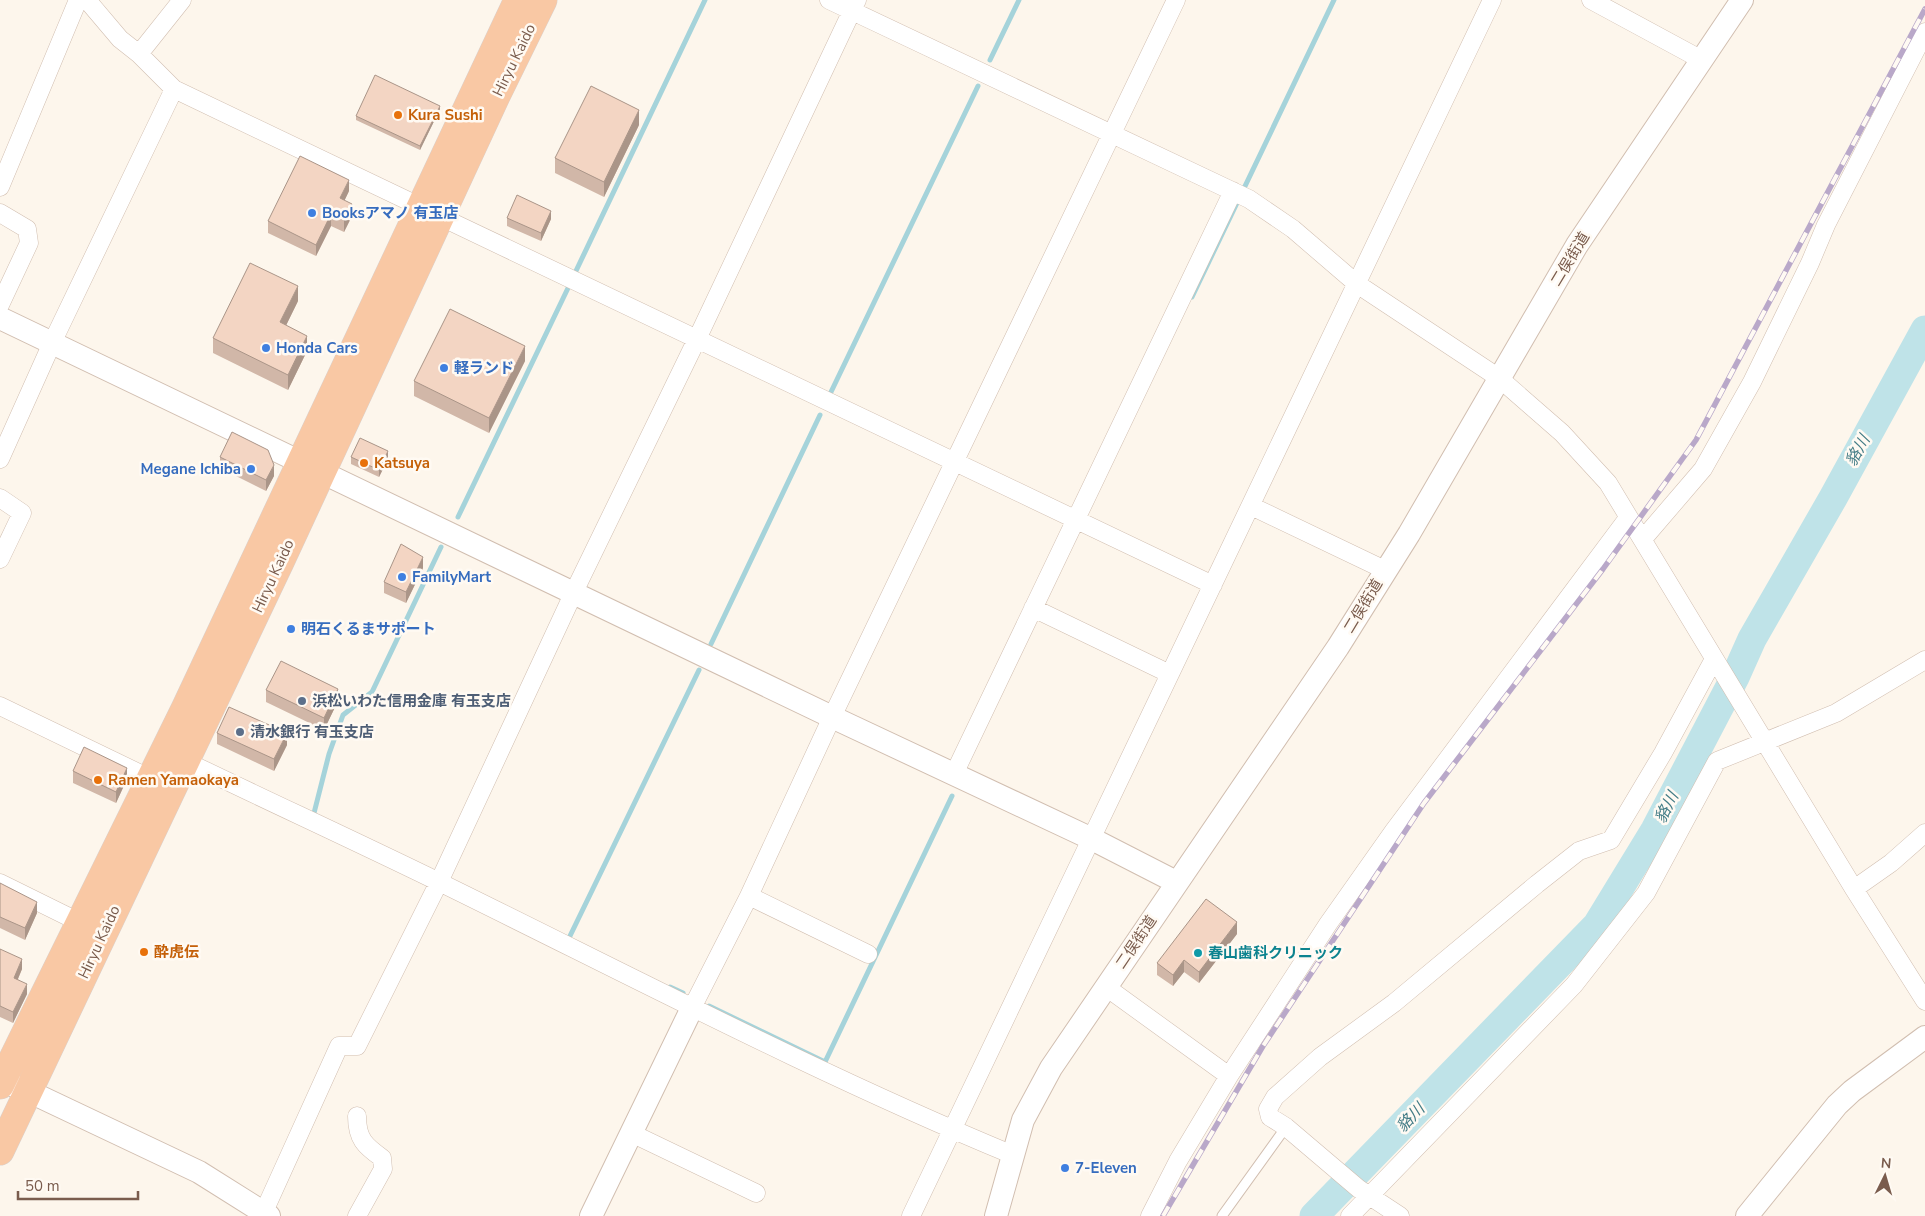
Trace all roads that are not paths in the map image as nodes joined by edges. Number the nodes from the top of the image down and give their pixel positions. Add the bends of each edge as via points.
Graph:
1 (78, 0) edge
2 (87, 0) edge
3 (182, 0) edge
4 (518, 0) edge
5 (543, 0) edge
6 (829, 0) edge
7 (1176, 0) edge
8 (1492, 0) edge
9 (1592, 0) edge
10 (1742, 0) edge
11 (854, 5) edge
12 (1925, 32) edge
13 (139, 54) junction
14 (1702, 60) junction
15 (174, 88) junction
16 (1112, 132) junction
17 (0, 187) edge
18 (1239, 194) junction
19 (431, 212) junction
20 (0, 213) edge
21 (1357, 284) junction
22 (0, 305) edge
23 (0, 318) edge
24 (697, 339) junction
25 (52, 343) junction
26 (1499, 378) junction
27 (0, 459) edge
28 (953, 462) junction
29 (310, 467) junction
30 (0, 498) edge
31 (1251, 506) junction
32 (1628, 518) junction
33 (1075, 520) junction
34 (1643, 539) junction
35 (0, 559) edge
36 (1385, 570) junction
37 (1213, 585) junction
38 (574, 592) junction
39 (1033, 609) junction
40 (1714, 659) junction
41 (1925, 660) edge
42 (1170, 674) junction
43 (0, 706) edge
44 (832, 717) junction
45 (1765, 742) junction
46 (185, 761) junction
47 (954, 774) junction
48 (151, 779) junction
49 (1925, 833) edge
50 (1092, 839) junction
51 (439, 882) junction
52 (1176, 882) junction
53 (0, 883) edge
54 (1854, 889) junction
55 (749, 896) junction
56 (79, 922) junction
57 (868, 954) dead end
58 (1106, 987) junction
59 (1925, 1002) edge
60 (692, 1008) junction
61 (1925, 1036) edge
62 (1229, 1076) junction
63 (0, 1083) edge
64 (28, 1091) junction
65 (357, 1116) dead end
66 (1286, 1128) junction
67 (951, 1129) junction
68 (631, 1134) junction
69 (0, 1151) edge
70 (1014, 1155) junction
71 (1365, 1191) junction
72 (756, 1193) dead end
73 (265, 1215) edge
74 (357, 1216) edge
75 (591, 1216) edge
76 (911, 1216) edge
77 (996, 1216) edge
78 (1150, 1216) edge
79 (1222, 1216) edge
80 (1350, 1216) edge
81 (1400, 1216) edge
82 (1747, 1216) edge

1 - 17 street
2 - 13 street via 120,39
3 - 13 street
4 - 19 highway, Hiryu Kaido
5 - 19 highway, Hiryu Kaido via 496,96
6 - 11 street
7 - 16 street
8 - 21 street
9 - 14 street
10 - 14 street, 二俣街道
11 - 16 street
11 - 24 street
12 - 34 street via 1826,225 1752,382 1703,469
13 - 15 street
14 - 26 street, 二俣街道 via 1577,245
15 - 19 street
15 - 25 street
16 - 18 street
16 - 28 street
18 - 21 street via 1293,229
18 - 33 street
19 - 24 street
19 - 29 highway, Hiryu Kaido
20 - 22 street via 27,229 29,243
21 - 26 street
21 - 31 street
23 - 25 street
24 - 28 street
24 - 38 street
25 - 27 street
25 - 29 street
26 - 32 street via 1535,407 1591,462 1608,483
26 - 36 street, 二俣街道
28 - 33 street
28 - 44 street
29 - 38 street
29 - 46 highway, Hiryu Kaido
29 - 48 highway, Hiryu Kaido
30 - 35 street via 22,513
31 - 36 street
31 - 37 street
32 - 34 street
32 - 62 street via 1388,840 1328,924
33 - 37 street
33 - 39 street
34 - 40 street
36 - 52 street, 二俣街道 via 1311,687
37 - 42 street
38 - 44 street
38 - 51 street
39 - 42 street
39 - 47 street
40 - 45 street
40 - 66 street via 1611,840 1579,851 1275,1097 1268,1109 1270,1117
41 - 45 street via 1836,713
42 - 50 street
43 - 48 street
44 - 47 street
44 - 55 street
45 - 54 street
45 - 71 street via 1718,761 1646,893 1574,985
46 - 51 street
46 - 64 highway, Hiryu Kaido
47 - 50 street
48 - 56 highway, Hiryu Kaido
49 - 54 street
50 - 52 street
50 - 67 street
51 - 60 street
51 - 73 street via 357,1046 339,1046
52 - 58 street, 二俣街道
53 - 56 street
54 - 59 street
55 - 57 street
55 - 60 street
56 - 63 highway, Hiryu Kaido
58 - 62 street
58 - 70 street, 二俣街道 via 1051,1068 1023,1120
60 - 67 street
60 - 68 street
61 - 82 street via 1837,1105
62 - 78 street via 1178,1161
63 - 64 street
64 - 69 highway, Hiryu Kaido
64 - 73 street via 199,1172
65 - 74 street via 364,1144 382,1158 384,1169
66 - 71 street
66 - 79 lane
67 - 70 street
67 - 76 street
68 - 72 street
68 - 75 street
70 - 77 street, 二俣街道
71 - 80 street
71 - 81 street

